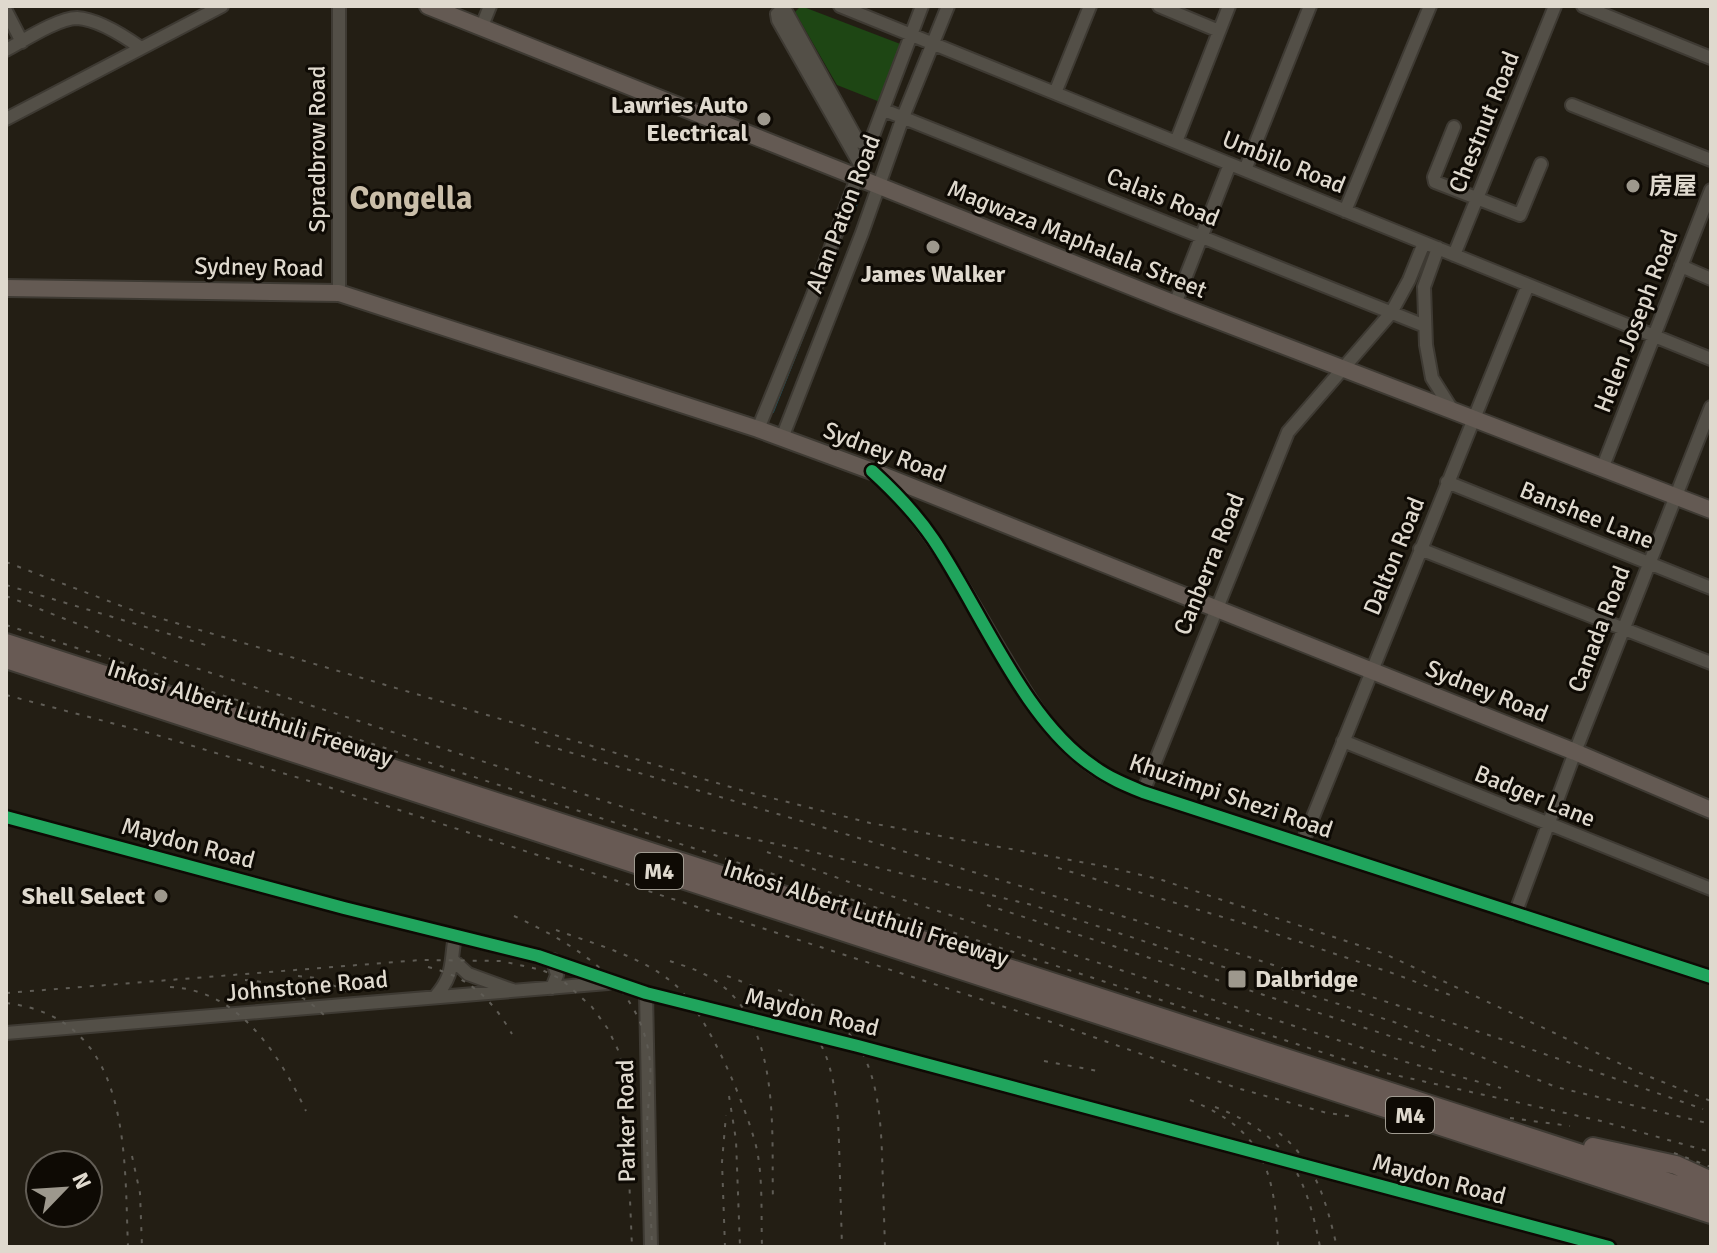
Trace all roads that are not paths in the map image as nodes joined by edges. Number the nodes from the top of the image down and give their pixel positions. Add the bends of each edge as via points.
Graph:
1 (222, 6) edge
2 (339, 6) edge
3 (428, 6) edge
4 (490, 6) edge
5 (840, 6) edge
6 (922, 6) edge
7 (948, 6) edge
8 (1090, 6) edge
9 (1159, 6) edge
10 (1229, 6) edge
11 (1310, 6) edge
12 (1430, 6) edge
13 (1555, 6) edge
14 (1583, 6) edge
15 (784, 7) edge
16 (6, 11) edge
17 (482, 26) junction
18 (1219, 31) junction
19 (911, 35) junction
20 (22, 42) junction
21 (933, 44) junction
22 (141, 48) junction
23 (6, 50) edge
24 (1711, 58) edge
25 (822, 85) junction
26 (1055, 93) junction
27 (1572, 105) dead end
28 (884, 110) junction
29 (903, 117) junction
30 (6, 119) edge
31 (1454, 127) dead end
32 (1176, 142) junction
33 (871, 143) junction
34 (1711, 160) edge
35 (1230, 164) junction
36 (1541, 164) dead end
37 (1245, 170) junction
38 (859, 171) junction
39 (879, 186) junction
40 (1711, 190) edge
41 (1477, 199) junction
42 (1708, 206) edge
43 (1345, 211) junction
44 (1202, 236) junction
45 (1424, 243) junction
46 (1438, 248) junction
47 (1454, 255) junction
48 (1681, 266) junction
49 (1711, 279) edge
50 (1528, 285) junction
51 (6, 288) edge
52 (339, 293) junction
53 (812, 297) junction
54 (1175, 304) junction
55 (832, 306) junction
56 (1391, 313) junction
57 (1425, 326) junction
58 (1655, 337) junction
59 (1710, 355) edge
60 (1342, 368) junction
61 (1711, 407) edge
62 (1451, 408) junction
63 (1475, 419) junction
64 (758, 429) junction
65 (782, 438) junction
66 (1602, 469) junction
67 (872, 471) junction
68 (1447, 482) junction
69 (1677, 496) junction
70 (1711, 510) edge
71 (1420, 549) junction
72 (1649, 563) junction
73 (1711, 588) edge
74 (1215, 608) junction
75 (1623, 628) junction
76 (6, 643) edge
77 (6, 659) edge
78 (1711, 663) edge
79 (1371, 670) junction
80 (1343, 741) junction
81 (1575, 752) junction
82 (1143, 792) junction
83 (1711, 810) edge
84 (6, 817) edge
85 (1547, 825) junction
86 (1302, 844) junction
87 (1711, 889) edge
88 (1515, 914) junction
89 (455, 936) junction
90 (553, 960) junction
91 (454, 961) junction
92 (1711, 977) edge
93 (611, 983) junction
94 (552, 988) junction
95 (519, 992) junction
96 (646, 993) junction
97 (435, 997) junction
98 (6, 1033) edge
99 (1543, 1141) junction
100 (1508, 1148) junction
101 (1711, 1181) edge
102 (1711, 1196) edge
103 (1711, 1214) edge
104 (1711, 1228) edge
105 (651, 1247) edge
106 (1609, 1247) edge

1 - 22 street
2 - 52 street, Spradbrow Road
3 - 17 main road, Magwaza Maphalala Street
4 - 17 street
5 - 19 street, Umbilo Road
6 - 19 street, Alan Paton Road
7 - 21 street, Alan Paton Road
8 - 26 street
9 - 18 street
10 - 18 street
11 - 37 street
12 - 43 street
13 - 41 street, Chestnut Road
14 - 24 street
15 - 25 street via 777,18
16 - 20 street
17 - 38 main road, Magwaza Maphalala Street
18 - 32 street
19 - 21 street, Umbilo Road
19 - 28 street, Alan Paton Road
20 - 22 street via 76,18
20 - 23 street
21 - 26 street, Umbilo Road
21 - 29 street, Alan Paton Road
22 - 30 street
25 - 33 street via 856,138
25 - 38 street
26 - 32 street, Umbilo Road
27 - 34 street
28 - 29 street, Calais Road
28 - 33 street, Alan Paton Road
29 - 39 street, Alan Paton Road
29 - 44 street, Calais Road
31 - 41 street via 1433,180
32 - 35 street, Umbilo Road
33 - 38 street, Alan Paton Road
35 - 37 street, Umbilo Road
35 - 44 street
36 - 41 street via 1520,215
37 - 43 street, Umbilo Road
38 - 39 main road, Magwaza Maphalala Street
38 - 53 street, Alan Paton Road
39 - 54 main road, Magwaza Maphalala Street
39 - 55 street, Alan Paton Road
40 - 42 street, Helen Joseph Road
41 - 47 street, Chestnut Road
42 - 48 street, Helen Joseph Road
43 - 45 street, Umbilo Road
44 - 54 street
44 - 56 street, Calais Road
45 - 46 street, Umbilo Road
45 - 56 street, Canberra Road
46 - 47 street, Umbilo Road
46 - 57 street via 1424,287
47 - 50 street, Umbilo Road
48 - 49 street
48 - 58 street, Helen Joseph Road
50 - 58 street, Umbilo Road
50 - 63 street, Dalton Road
51 - 52 main road, Sydney Road
52 - 64 main road, Sydney Road
53 - 55 street
53 - 64 street, Alan Paton Road
54 - 60 main road, Magwaza Maphalala Street
55 - 65 street, Alan Paton Road
56 - 57 street, Calais Road
56 - 60 street, Canberra Road
57 - 62 street via 1432,378
58 - 59 street, Umbilo Road
58 - 66 street, Helen Joseph Road
60 - 62 main road, Magwaza Maphalala Street
60 - 74 street, Canberra Road via 1288,432
61 - 69 street, Canada Road
62 - 63 main road, Magwaza Maphalala Street
63 - 66 main road, Magwaza Maphalala Street
63 - 68 street, Dalton Road
64 - 65 main road, Sydney Road
65 - 67 main road, Sydney Road
66 - 69 main road, Magwaza Maphalala Street
67 - 74 main road, Sydney Road
67 - 82 street, Khuzimpi Shezi Road via 904,501 934,541 1049,726 1093,767
68 - 71 street, Dalton Road
68 - 72 street, Banshee Lane
69 - 70 main road, Magwaza Maphalala Street
69 - 72 street, Canada Road
71 - 75 street
71 - 79 street, Dalton Road
72 - 73 street, Banshee Lane
72 - 75 street, Canada Road
74 - 79 main road, Sydney Road
74 - 82 street, Canberra Road
75 - 78 street
75 - 81 street, Canada Road
76 - 99 highway, Inkosi Albert Luthuli Freeway / M4
77 - 100 highway, Inkosi Albert Luthuli Freeway / M4
79 - 80 street, Dalton Road
79 - 81 main road, Sydney Road
80 - 85 street, Badger Lane
80 - 86 street, Dalton Road
81 - 83 main road, Sydney Road
81 - 85 street, Canada Road
82 - 86 street, Khuzimpi Shezi Road
84 - 89 street, Maydon Road
85 - 87 street, Badger Lane
85 - 88 street, Canada Road
86 - 88 street, Khuzimpi Shezi Road
88 - 92 street, Khuzimpi Shezi Road
89 - 90 street, Maydon Road
89 - 91 street
90 - 93 street, Maydon Road
90 - 94 street via 557,975
91 - 95 street via 468,974
91 - 97 street
93 - 94 street, Johnstone Road
93 - 96 street, Maydon Road
94 - 95 street, Johnstone Road
95 - 97 street, Johnstone Road
96 - 105 street, Parker Road
96 - 106 street, Maydon Road
97 - 98 street, Johnstone Road
99 - 101 highway via 1676,1165
99 - 102 highway, Inkosi Albert Luthuli Freeway / M4
100 - 103 highway, Inkosi Albert Luthuli Freeway / M4
100 - 104 highway

